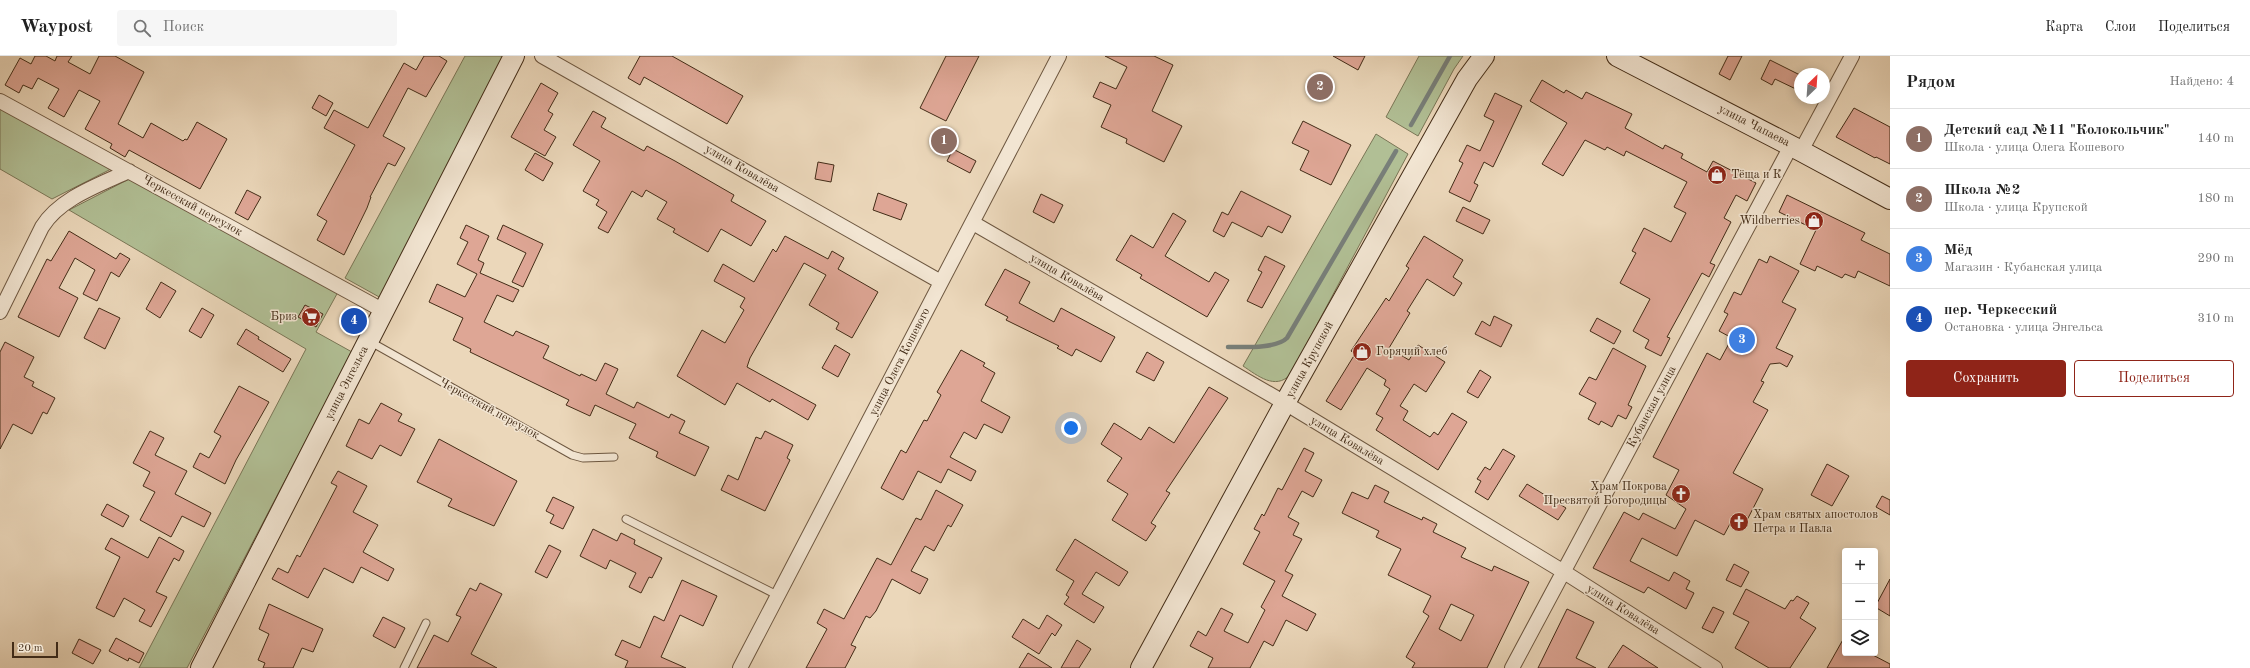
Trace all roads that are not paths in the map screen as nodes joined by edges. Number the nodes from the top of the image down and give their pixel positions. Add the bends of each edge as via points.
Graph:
1 (514, 56) edge
2 (542, 56) edge
3 (1059, 56) edge
4 (1484, 56) edge
5 (1617, 56) edge
6 (1852, 56) edge
7 (0, 101) edge
8 (1796, 148) junction
9 (129, 171) junction
10 (1890, 199) edge
11 (973, 224) junction
12 (941, 282) junction
13 (384, 311) junction
14 (0, 312) edge
15 (369, 341) junction
16 (1285, 403) junction
17 (614, 457) dead end
18 (626, 520) dead end
19 (1564, 572) junction
20 (778, 596) junction
21 (426, 623) dead end
22 (201, 668) edge
23 (404, 668) edge
24 (740, 668) edge
25 (1141, 668) edge
26 (1512, 668) edge
27 (1715, 668) edge

1 - 13 street, улица Энгельса
2 - 12 street, улица Ковалёва
3 - 11 street, улица Олега Кошевого
4 - 16 street, улица Крупской via 1467,79
5 - 8 street, улица Чапаева
6 - 8 street, Кубанская улица
7 - 9 street, Черкесский переулок
8 - 10 street, улица Чапаева
8 - 19 street, Кубанская улица
9 - 13 street, Черкесский переулок
9 - 14 street via 68,202 51,215 42,227
11 - 12 street, улица Олега Кошевого
11 - 16 street, улица Ковалёва
12 - 20 street, улица Олега Кошевого
13 - 15 street, улица Энгельса
15 - 17 lane, Черкесский переулок via 572,455 583,458
15 - 22 street, улица Энгельса
16 - 19 street, улица Ковалёва
16 - 25 street, улица Крупской
18 - 20 lane
19 - 26 street, Кубанская улица
19 - 27 street, улица Ковалёва
20 - 24 street, улица Олега Кошевого
21 - 23 lane

